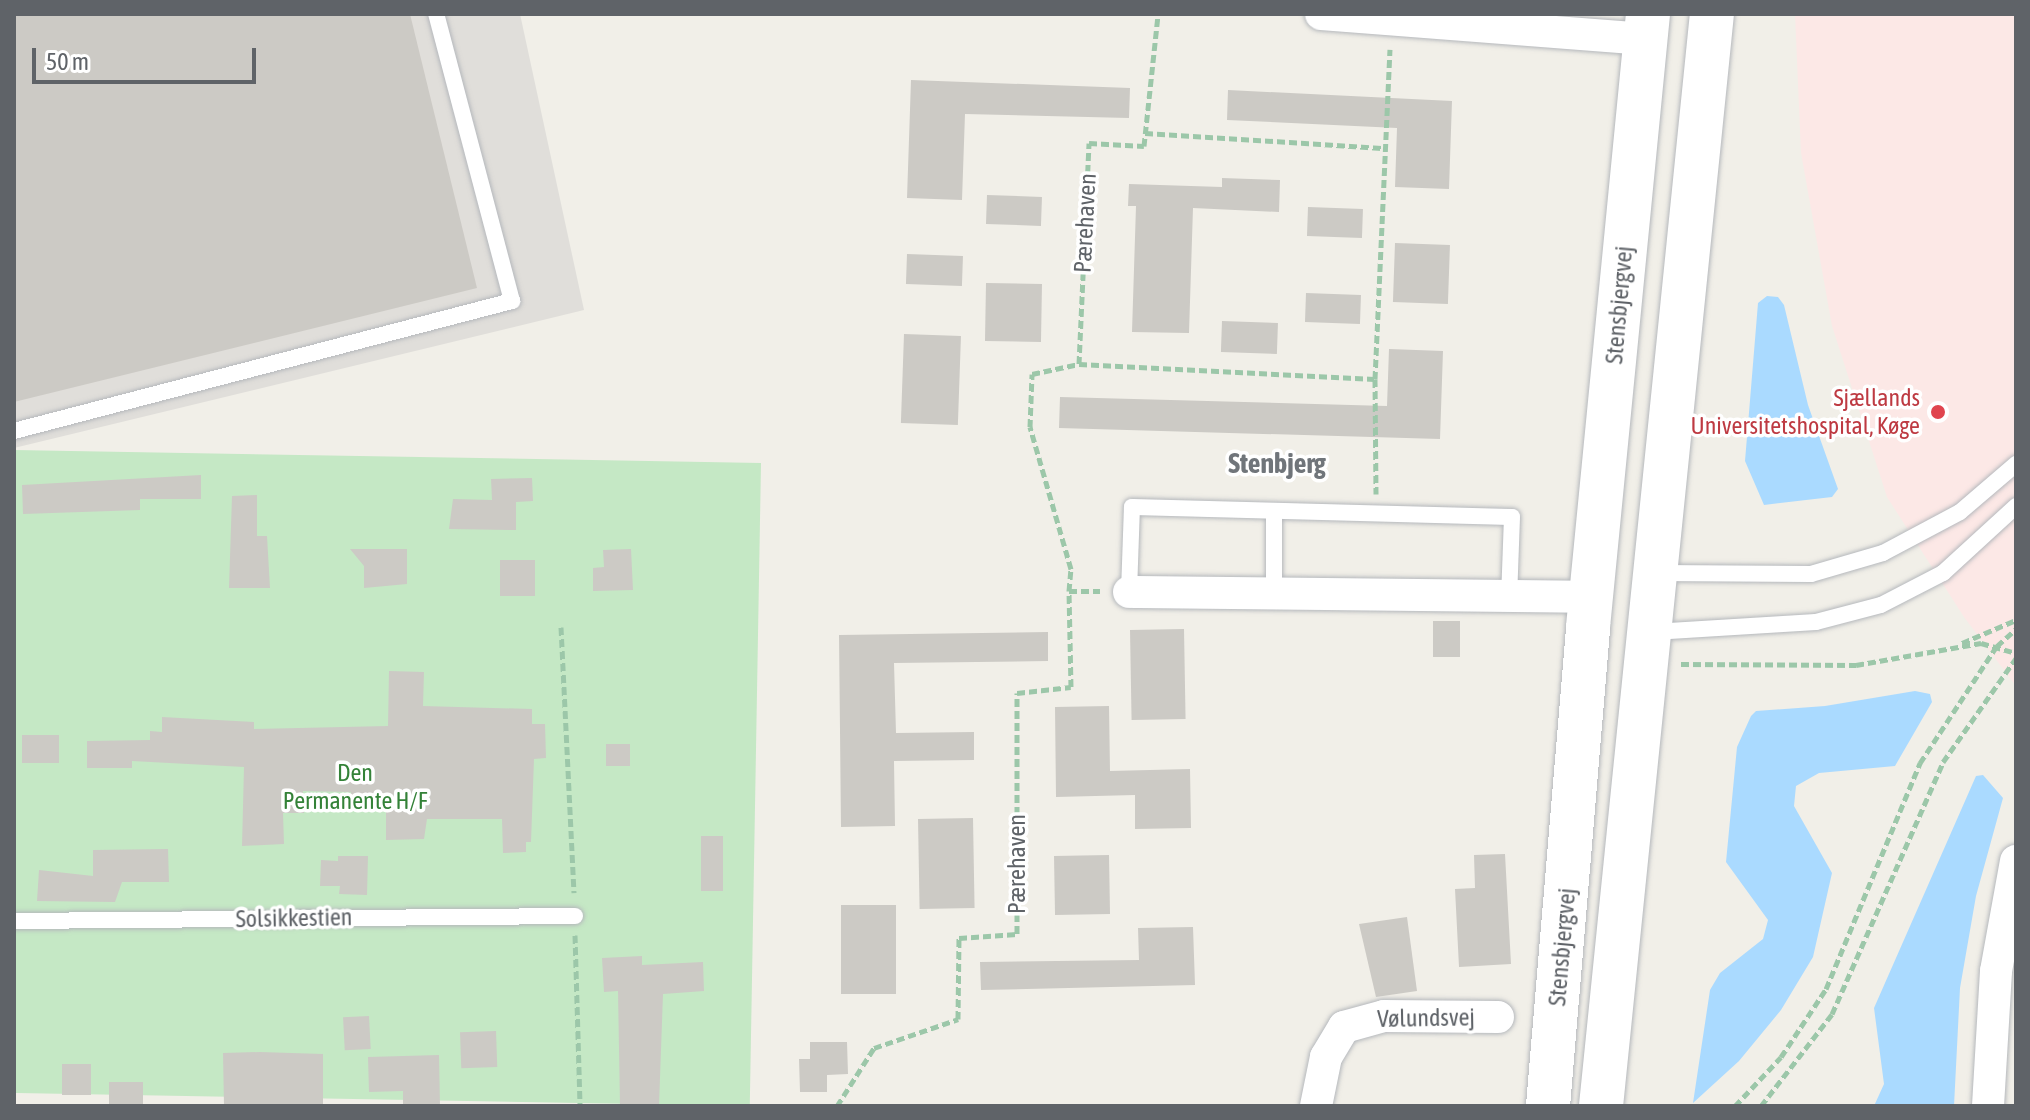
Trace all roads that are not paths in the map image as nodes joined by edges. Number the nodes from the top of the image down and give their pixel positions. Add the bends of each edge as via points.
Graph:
1 (436, 14) edge
2 (1321, 14) edge
3 (1712, 14) edge
4 (1561, 24) edge
5 (1647, 27) edge
6 (14, 431) edge
7 (2016, 464) edge
8 (2016, 506) edge
9 (1274, 511) junction
10 (1653, 573) junction
11 (1129, 592) joint
12 (1274, 594) junction
13 (1509, 597) junction
14 (1591, 597) junction
15 (1645, 647) junction
16 (2016, 861) edge
17 (575, 916) road end
18 (14, 921) edge
19 (1498, 1017) dead end
20 (1316, 1106) edge
21 (1548, 1106) edge
22 (1601, 1106) edge
23 (1988, 1106) edge

1 - 6 lane via 512,301
2 - 4 street
3 - 10 street
4 - 5 street
5 - 14 street, Stensbjergvej
7 - 10 lane via 1960,512 1883,553 1811,574
8 - 15 lane via 1943,573 1881,605 1816,622
9 - 11 lane via 1132,507
9 - 12 lane
9 - 13 lane via 1512,517
10 - 14 street
10 - 15 street
11 - 12 street
12 - 13 street
13 - 14 street
14 - 15 street
14 - 21 street, Stensbjergvej
15 - 22 street
16 - 23 street via 1996,971
17 - 18 lane, Solsikkestien
19 - 20 street, Vølundsvej via 1384,1016 1344,1027 1326,1057

